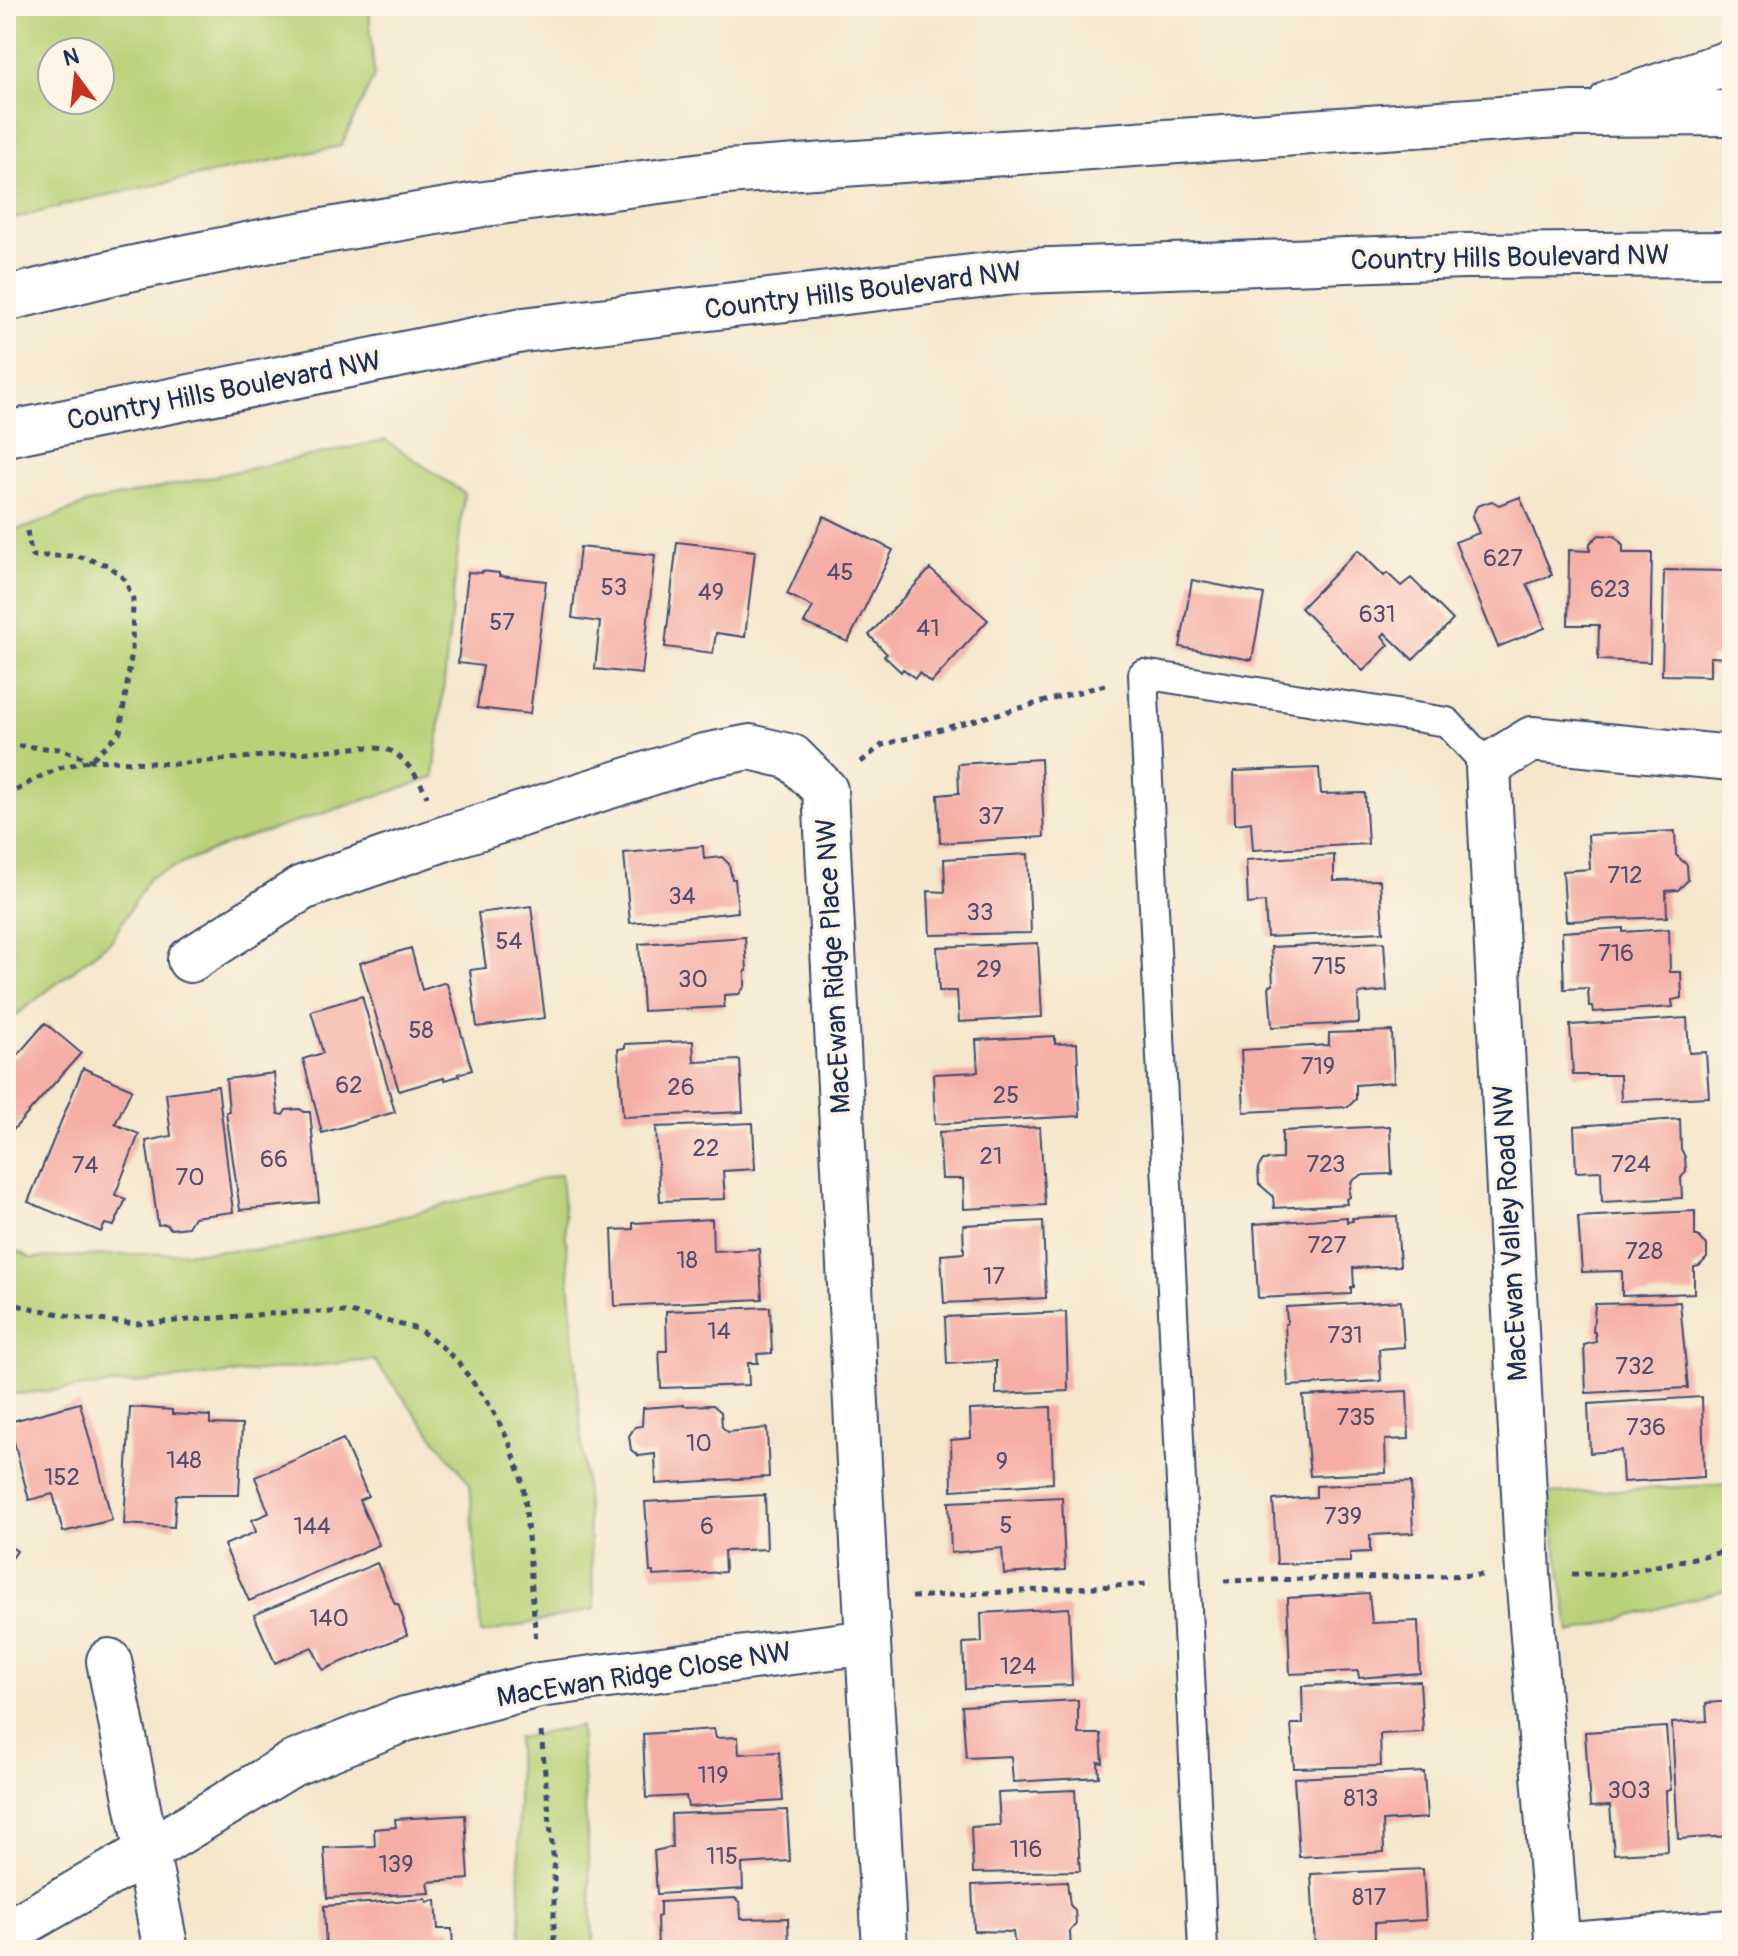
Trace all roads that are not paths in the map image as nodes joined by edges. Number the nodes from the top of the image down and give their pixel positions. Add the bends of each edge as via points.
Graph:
1 (1732, 62) edge
2 (1732, 113) edge
3 (1574, 114) junction
4 (1732, 254) edge
5 (6, 299) edge
6 (6, 434) edge
7 (1732, 758) edge
8 (1488, 766) junction
9 (190, 960) dead end
10 (868, 1642) junction
11 (109, 1661) dead end
12 (147, 1852) junction
13 (1732, 1932) edge
14 (6, 1937) edge
15 (1558, 1948) edge
16 (166, 1950) edge
17 (885, 1950) edge
18 (1203, 1950) edge

1 - 3 street
2 - 3 street
3 - 5 street via 726,172 300,235
4 - 6 street, Country Hills Boulevard NW via 1464,256 1022,271 523,330
7 - 8 street via 1532,739
8 - 15 street, MacEwan Valley Road NW via 1528,1574
8 - 18 lane via 1447,722 1143,674
9 - 10 street, MacEwan Ridge Place NW via 302,888 704,756 750,747 792,757 825,790
10 - 12 street, MacEwan Ridge Close NW via 539,1685 405,1719 292,1764
10 - 17 street
11 - 12 street
12 - 14 street, MacEwan Ridge Close NW
12 - 16 street
13 - 15 street

